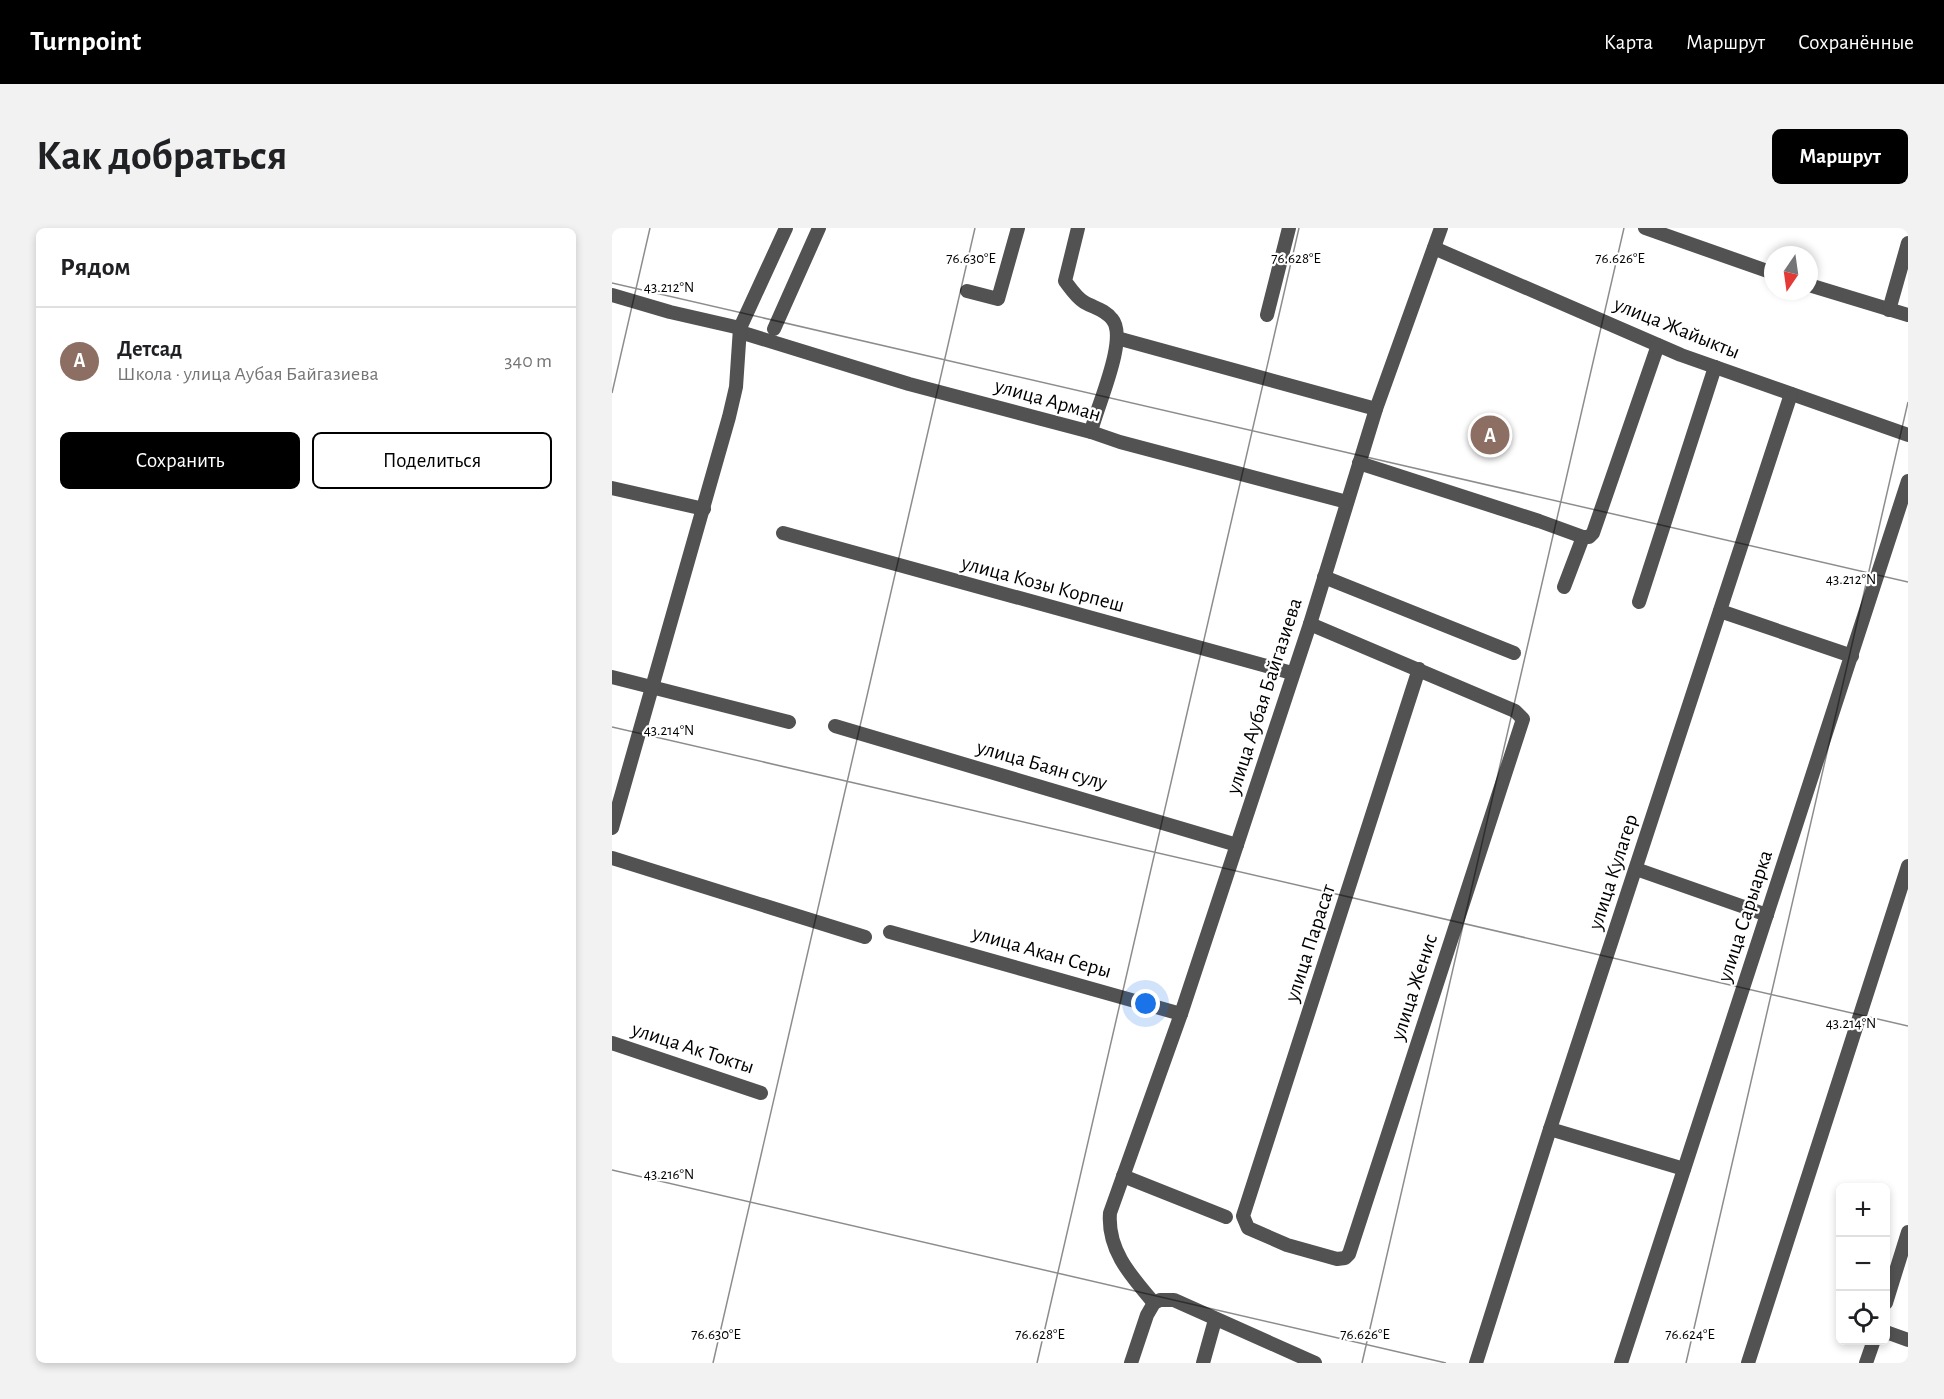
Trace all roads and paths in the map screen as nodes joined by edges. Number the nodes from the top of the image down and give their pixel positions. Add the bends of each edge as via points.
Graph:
1 (786, 228) edge
2 (819, 228) edge
3 (1018, 228) edge
4 (1078, 228) edge
5 (1289, 228) edge
6 (1441, 228) edge
7 (1645, 228) edge
8 (1908, 243) edge
9 (1434, 248) junction
10 (1764, 270) edge
11 (1818, 288) edge
12 (967, 291) dead end
13 (612, 295) edge
14 (1889, 310) junction
15 (1267, 315) dead end
16 (1908, 315) edge
17 (774, 328) dead end
18 (740, 330) junction
19 (1117, 338) junction
20 (1658, 345) junction
21 (1714, 367) junction
22 (1791, 394) junction
23 (1376, 409) junction
24 (1091, 432) junction
25 (1908, 435) edge
26 (1359, 463) junction
27 (1908, 481) edge
28 (612, 488) edge
29 (1347, 502) junction
30 (704, 509) junction
31 (783, 533) dead end
32 (1583, 537) junction
33 (1324, 577) junction
34 (1564, 587) dead end
35 (1639, 602) dead end
36 (1720, 611) junction
37 (1310, 624) junction
38 (1514, 653) dead end
39 (1852, 656) junction
40 (1419, 669) junction
41 (1292, 673) junction
42 (612, 677) edge
43 (651, 688) junction
44 (789, 722) dead end
45 (835, 726) dead end
46 (612, 828) edge
47 (1237, 845) junction
48 (612, 858) edge
49 (1908, 866) edge
50 (1636, 869) junction
51 (1767, 915) junction
52 (890, 932) dead end
53 (865, 937) dead end
54 (1181, 1014) junction
55 (612, 1043) edge
56 (761, 1093) dead end
57 (1550, 1129) junction
58 (1684, 1169) junction
59 (1123, 1176) junction
60 (1226, 1217) dead end
61 (1907, 1238) edge
62 (1337, 1259) joint
63 (1890, 1291) edge
64 (1154, 1303) junction
65 (1215, 1320) junction
66 (1890, 1333) edge
67 (1908, 1340) edge
68 (1873, 1345) edge
69 (1286, 1356) edge
70 (1131, 1363) edge
71 (1203, 1363) edge
72 (1315, 1363) edge
73 (1476, 1363) edge
74 (1621, 1363) edge
75 (1748, 1363) edge
76 (1866, 1363) edge

1 - 18 street
2 - 17 street
3 - 12 street via 998,299
4 - 19 street via 1065,281 1081,300 1101,309 1115,322
5 - 15 street
6 - 9 street, улица Аубая Байгазиева
7 - 10 street
8 - 14 street
9 - 20 street, улица Жайыкты
9 - 23 street, улица Аубая Байгазиева
11 - 14 street
13 - 18 street, улица Арман
14 - 16 street
18 - 24 street, улица Арман via 909,384
18 - 30 street via 736,387
19 - 23 street
19 - 24 street via 1111,373
20 - 21 street, улица Жайыкты
20 - 32 street via 1593,533
21 - 22 street, улица Жайыкты
21 - 35 street
22 - 25 street, улица Жайыкты
22 - 36 street, улица Кулагер
23 - 26 street, улица Аубая Байгазиева
24 - 29 street, улица Арман
26 - 29 street, улица Аубая Байгазиева
26 - 32 street
27 - 39 street, улица Сарыарка
28 - 30 street
29 - 33 street, улица Аубая Байгазиева
30 - 43 street
31 - 41 street, улица Козы Корпеш
32 - 34 street
33 - 37 street, улица Аубая Байгазиева
33 - 38 street
36 - 39 street
36 - 50 street, улица Кулагер
37 - 40 street
37 - 41 street, улица Аубая Байгазиева
39 - 51 street, улица Сарыарка
40 - 62 street, улица Парасат via 1243,1216 1248,1228 1287,1245
40 - 62 street, улица Женис via 1515,711 1523,719 1349,1254
41 - 47 street, улица Аубая Байгазиева
42 - 43 street
43 - 44 street
43 - 46 street
45 - 47 street, улица Баян сулу
47 - 54 street, улица Аубая Байгазиева
48 - 53 street
49 - 75 street
50 - 51 street
50 - 57 street, улица Кулагер
51 - 58 street, улица Сарыарка
52 - 54 street, улица Акан Серы
54 - 59 street, улица Аубая Байгазиева
55 - 56 street, улица Ак Токты
57 - 58 street
57 - 73 street, улица Кулагер
58 - 74 street, улица Сарыарка
59 - 60 street
59 - 64 street, улица Аубая Байгазиева via 1110,1213 1110,1238 1128,1270
61 - 63 street
64 - 65 street via 1174,1300
64 - 70 street
65 - 69 street
65 - 71 street
66 - 67 street
68 - 76 street
69 - 72 street

